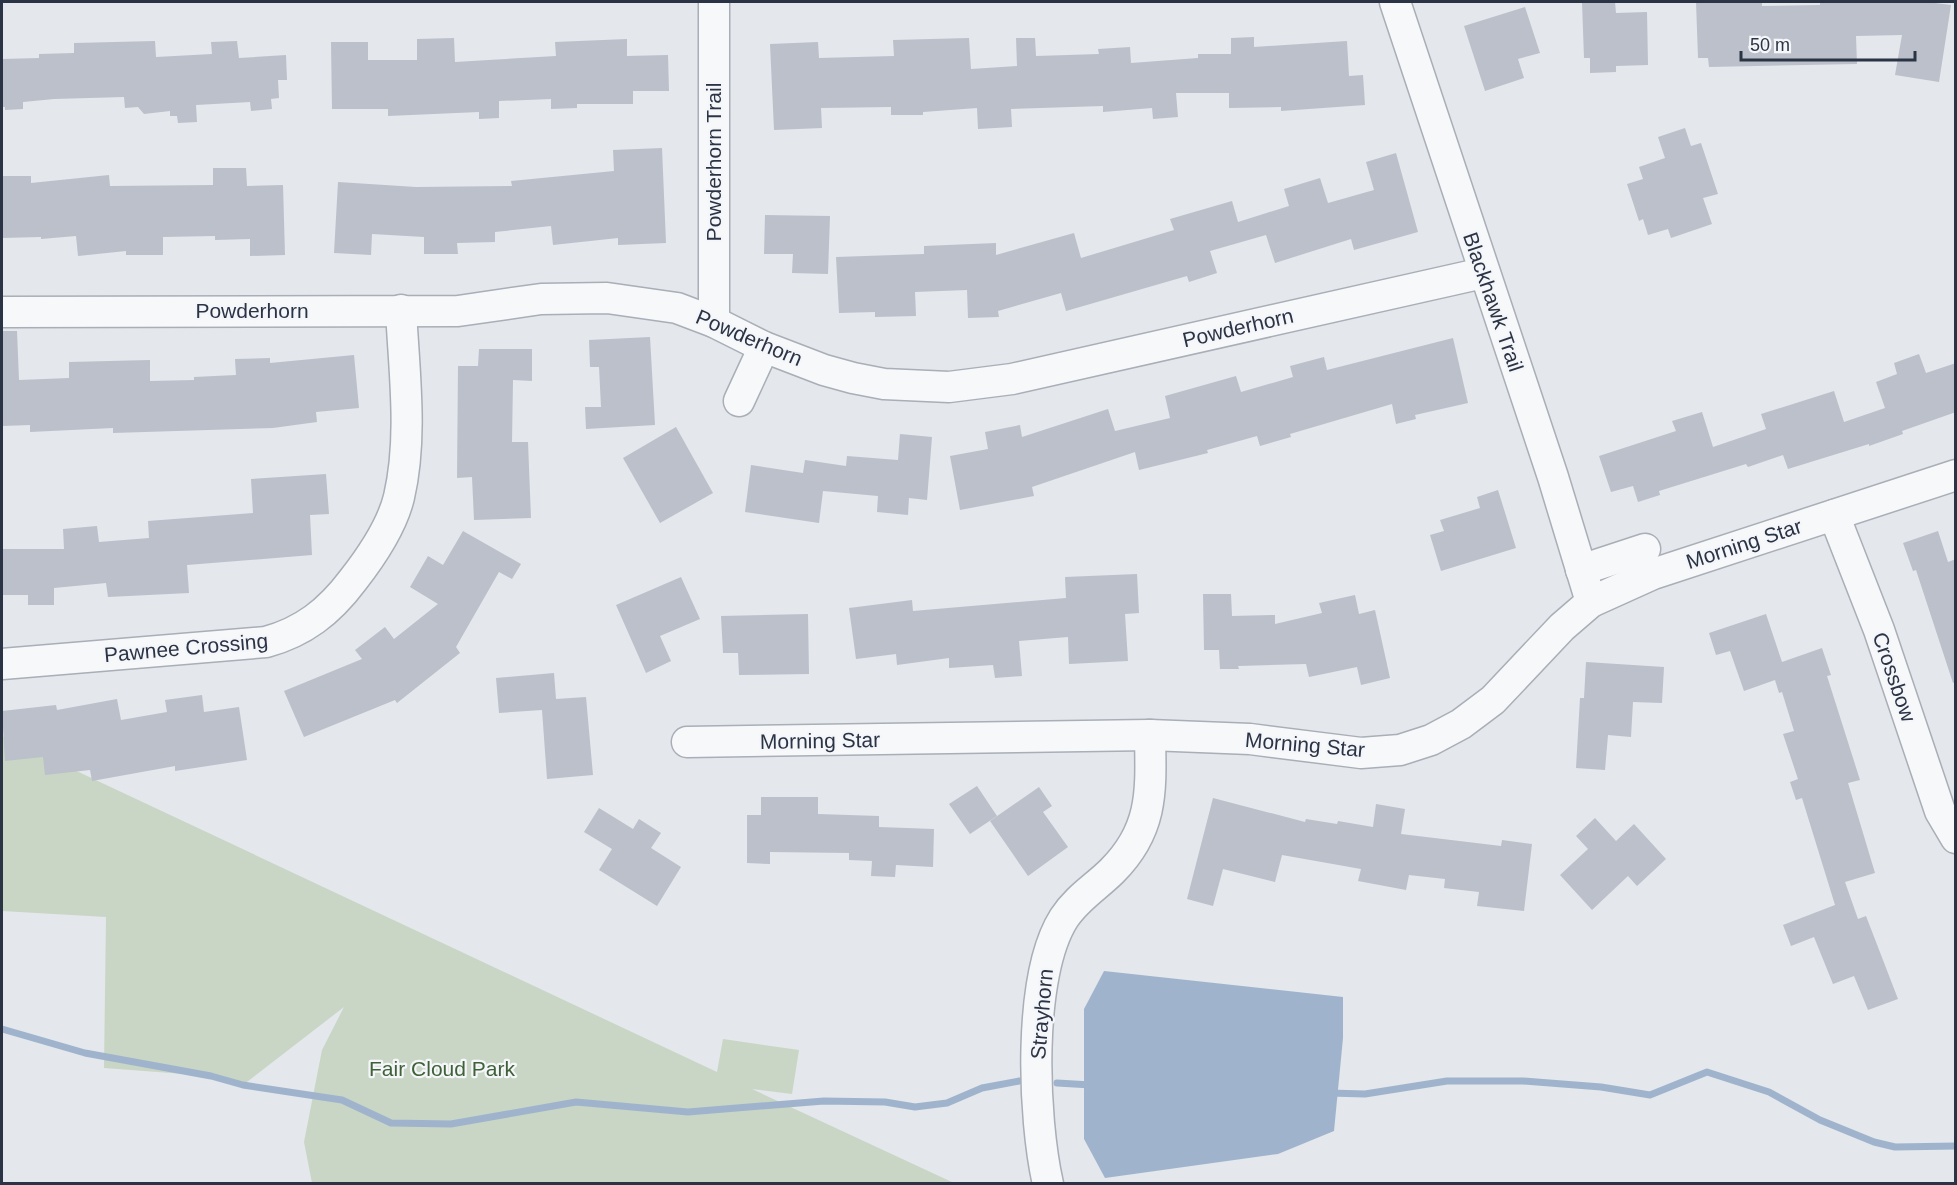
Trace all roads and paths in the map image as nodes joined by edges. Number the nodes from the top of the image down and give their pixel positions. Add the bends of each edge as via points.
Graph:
1 (714, 2) edge
2 (1395, 2) edge
3 (1483, 273) junction
4 (401, 310) junction
5 (2, 312) edge
6 (714, 322) junction
7 (764, 347) junction
8 (739, 401) dead end
9 (1956, 475) edge
10 (1833, 515) junction
11 (1645, 549) dead end
12 (1581, 570) junction
13 (1591, 602) junction
14 (2, 664) edge
15 (1150, 735) junction
16 (687, 742) dead end
17 (1956, 838) edge
18 (1048, 1184) edge

1 - 6 street, Powderhorn Trail
2 - 3 street, Blackhawk Trail
3 - 7 street, Powderhorn via 1012,379 961,386 920,387 853,378
3 - 12 street, Blackhawk Trail
4 - 5 street, Powderhorn
4 - 6 street, Powderhorn via 458,311 541,299 607,298 677,308
4 - 14 street, Pawnee Crossing via 406,417 399,499 362,568 326,611 298,631 266,642
6 - 7 street, Powderhorn
7 - 8 street
9 - 10 street, Morning Star
10 - 13 street, Morning Star via 1653,574
10 - 17 street, Crossbow via 1878,630 1940,811
11 - 12 street
12 - 13 street, Blackhawk Trail
13 - 15 street, Morning Star via 1493,700 1461,724 1400,750 1361,753 1250,739
15 - 16 street, Morning Star
15 - 18 street, Strayhorn via 1151,795 1145,823 1126,856 1075,902 1047,957 1037,1045 1042,1159

